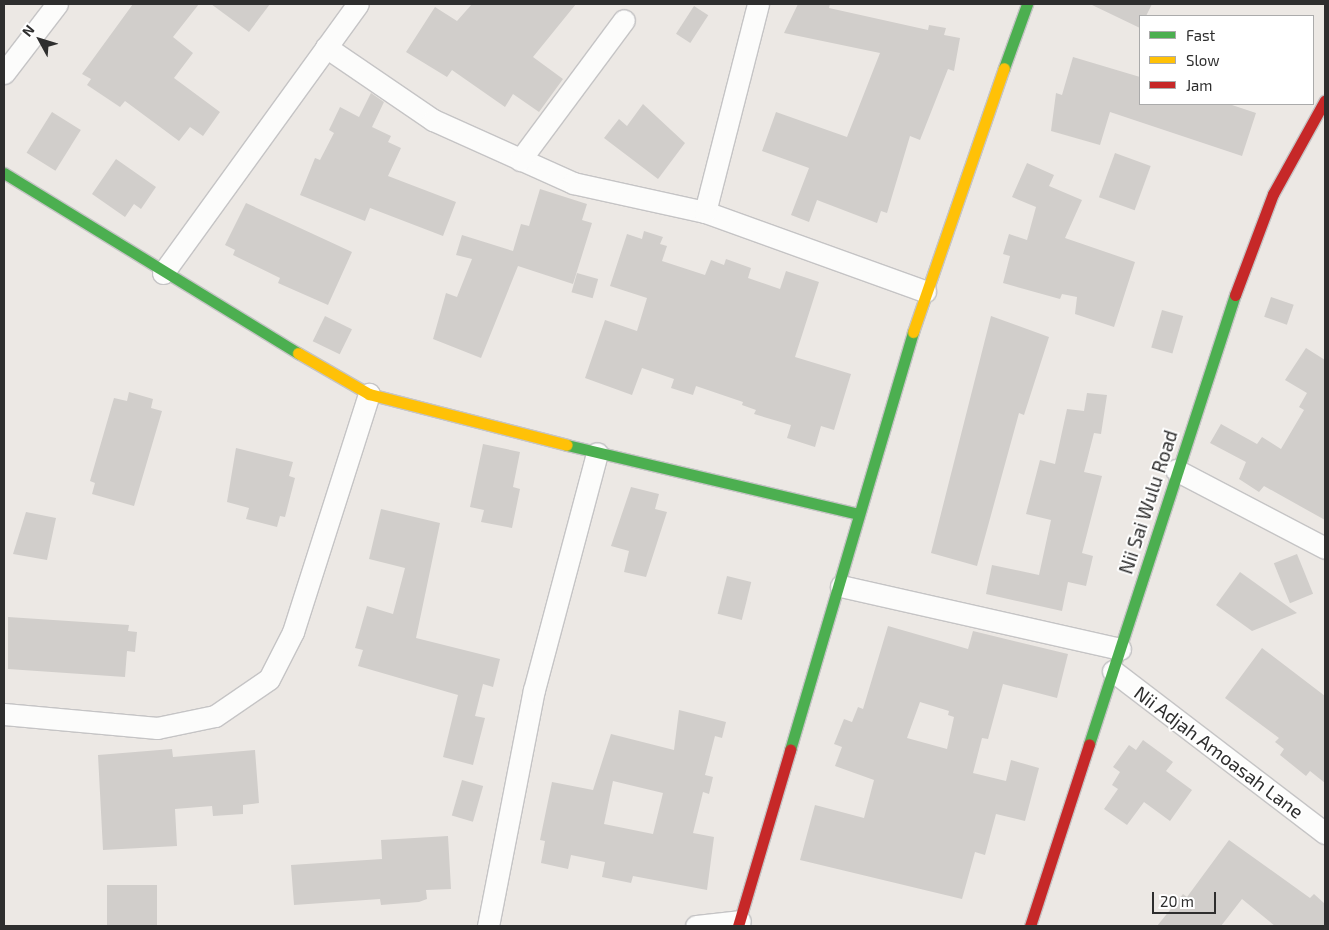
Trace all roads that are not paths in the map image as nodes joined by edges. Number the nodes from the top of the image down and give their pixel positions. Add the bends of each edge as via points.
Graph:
1 (57, 4) edge
2 (358, 4) edge
3 (758, 4) edge
4 (1027, 4) edge
5 (624, 20) dead end
6 (326, 47) junction
7 (4, 73) edge
8 (1325, 100) edge
9 (520, 160) junction
10 (4, 173) edge
11 (705, 212) junction
12 (163, 274) junction
13 (925, 291) junction
14 (369, 394) junction
15 (597, 453) junction
16 (1176, 470) junction
17 (858, 514) junction
18 (1325, 548) edge
19 (841, 586) junction
20 (1120, 649) junction
21 (1112, 671) junction
22 (4, 714) edge
23 (1325, 833) edge
24 (739, 923) edge
25 (1034, 924) edge
26 (488, 926) edge
27 (696, 926) edge

1 - 7 street
2 - 6 street
3 - 11 street
4 - 13 street
5 - 9 street
6 - 9 street via 433,120
6 - 12 street
8 - 16 street, Nii Sai Wulu Road via 1273,194
9 - 11 street via 573,183
10 - 12 street
11 - 13 street
12 - 14 street
13 - 17 street
14 - 15 street
14 - 22 street via 293,632 269,679 216,716 157,728
15 - 17 street
15 - 26 street via 534,690
16 - 18 street
16 - 20 street, Nii Sai Wulu Road
17 - 19 street
19 - 20 street
19 - 24 street
20 - 21 street, Nii Sai Wulu Road
21 - 23 street, Nii Adjah Amoasah Lane
21 - 25 street, Nii Sai Wulu Road
24 - 27 street

